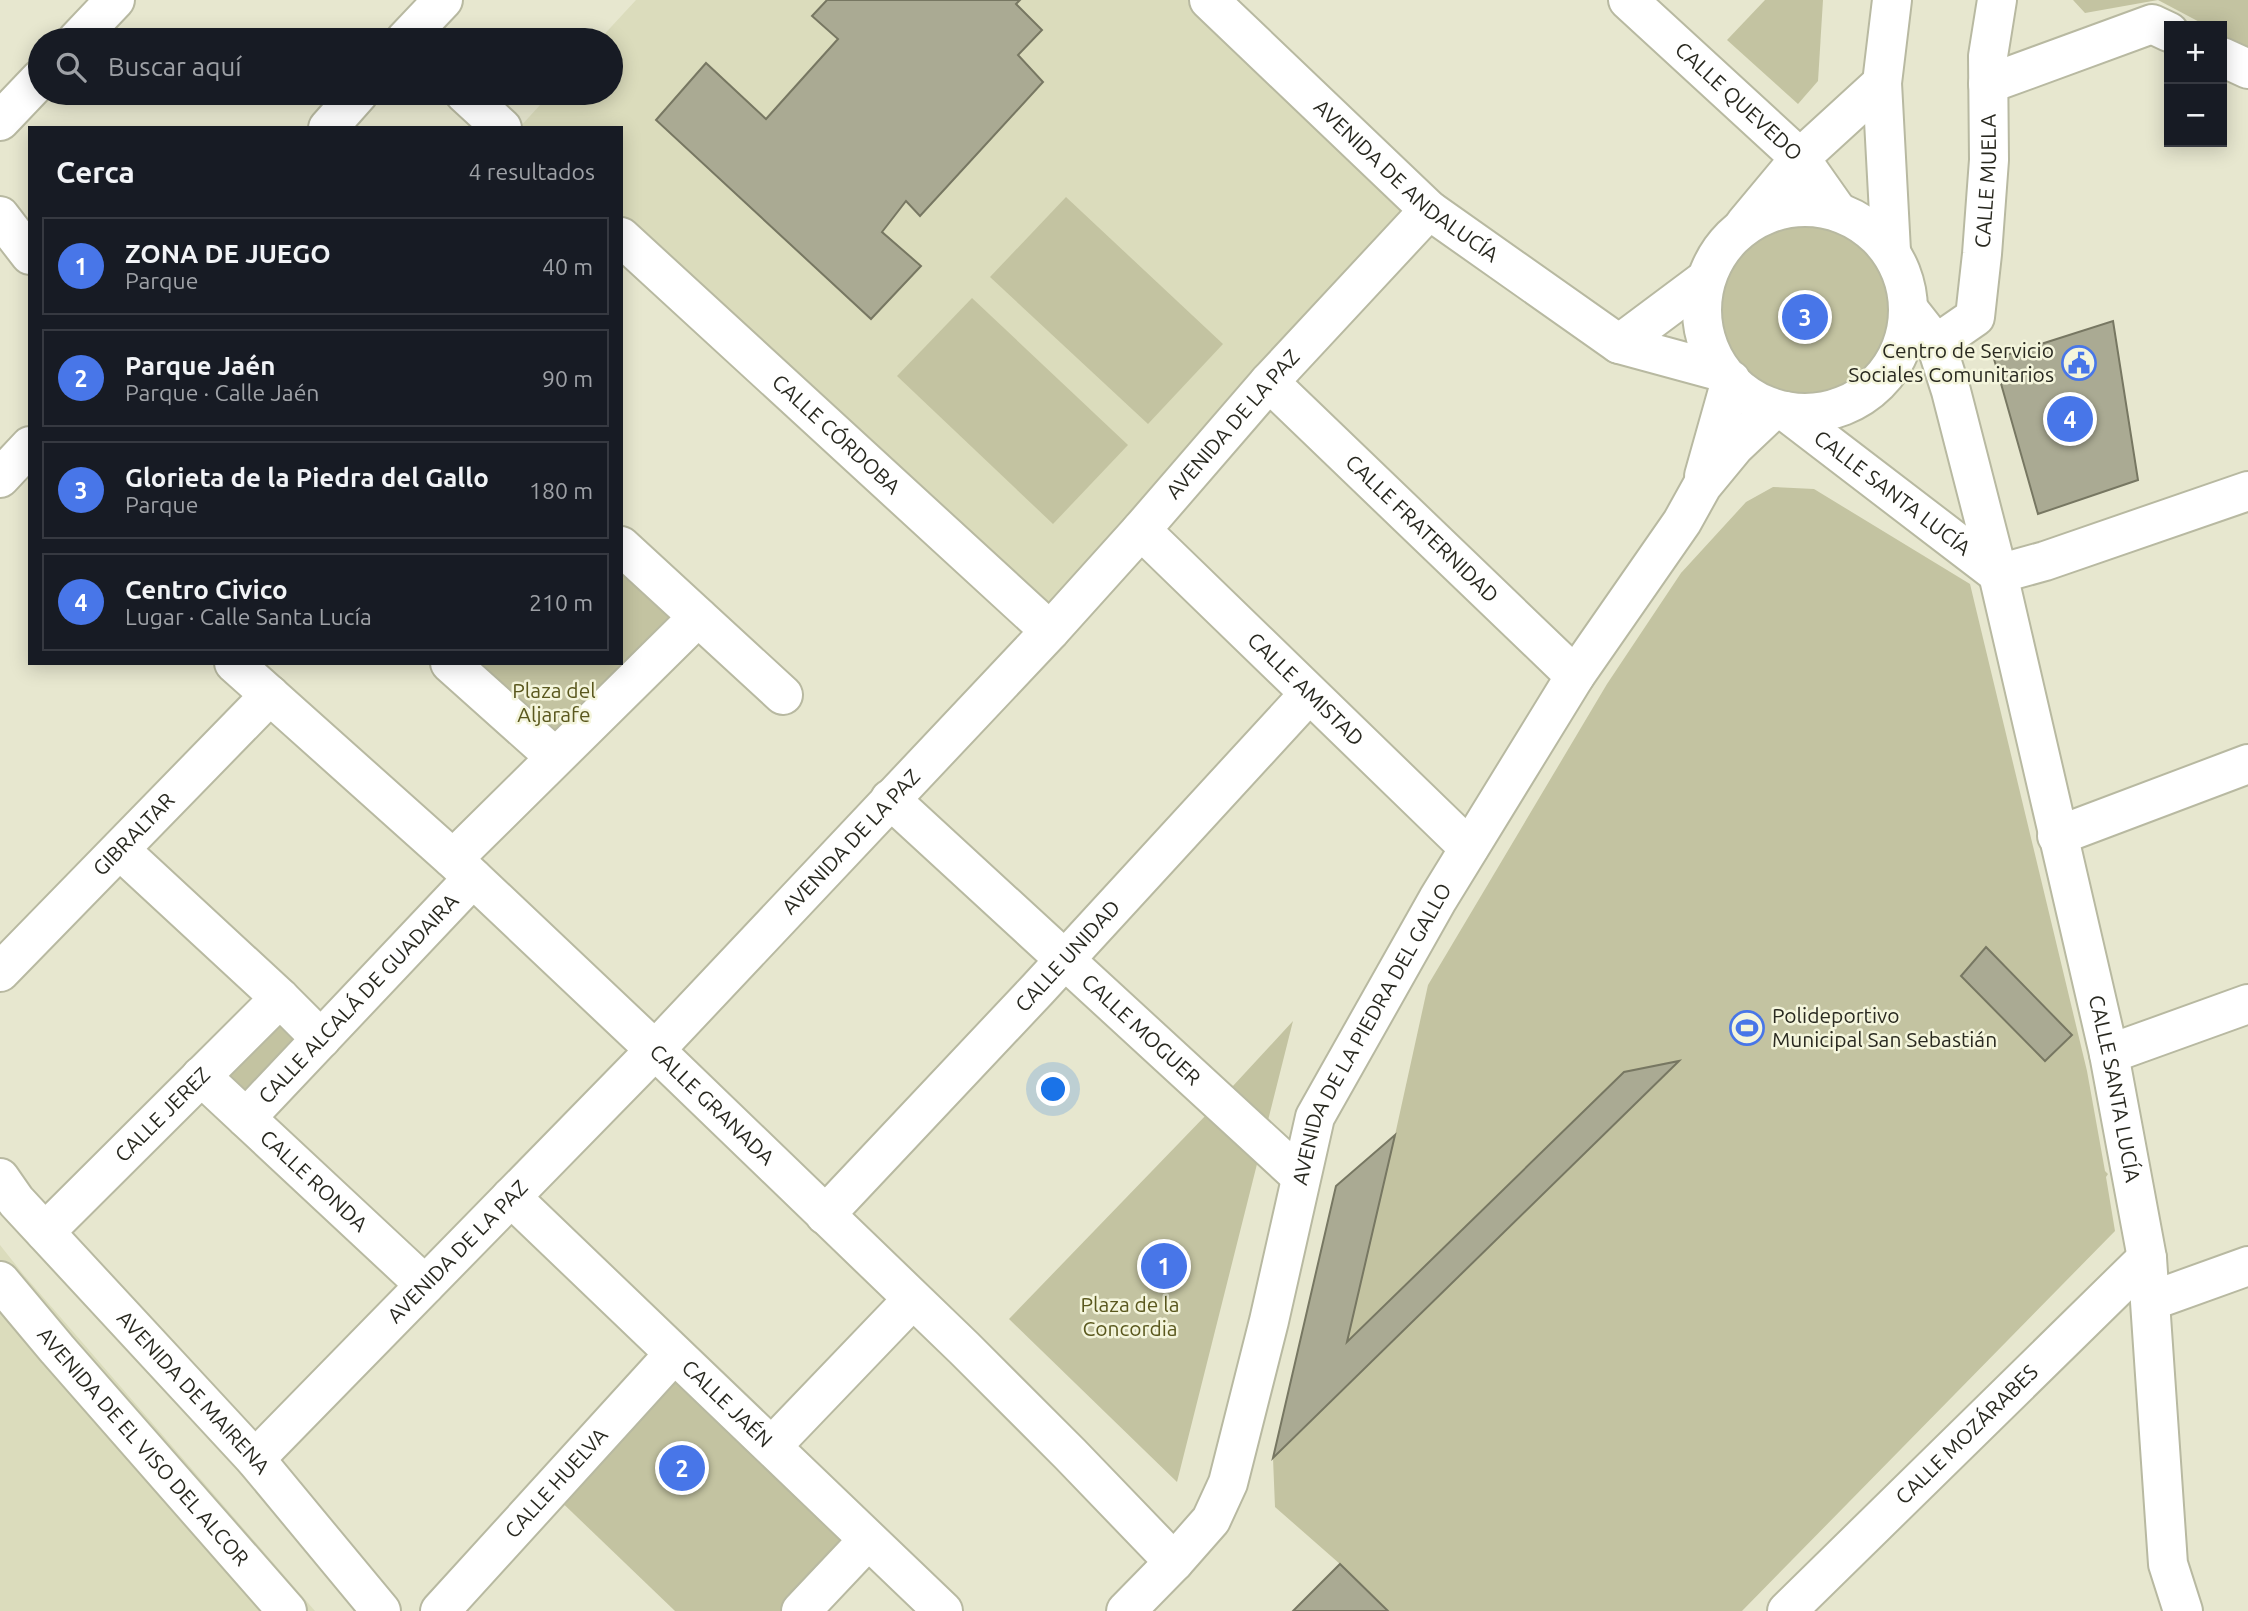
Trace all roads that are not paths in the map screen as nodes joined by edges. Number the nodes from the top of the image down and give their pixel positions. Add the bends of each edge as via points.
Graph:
1 (114, 0) edge
2 (443, 0) edge
3 (1209, 0) edge
4 (1628, 0) edge
5 (1892, 0) edge
6 (1997, 0) edge
7 (87, 28) edge
8 (417, 28) edge
9 (2164, 30) edge
10 (2227, 59) edge
11 (2248, 69) edge
12 (1882, 83) junction
13 (1988, 85) junction
14 (28, 92) edge
15 (348, 105) edge
16 (477, 105) edge
17 (0, 121) edge
18 (330, 126) edge
19 (500, 126) edge
20 (1800, 158) junction
21 (1429, 211) junction
22 (1838, 212) junction
23 (0, 216) edge
24 (1741, 229) junction
25 (623, 239) edge
26 (1891, 251) junction
27 (28, 252) edge
28 (1706, 279) junction
29 (1909, 311) junction
30 (1619, 344) junction
31 (1936, 344) junction
32 (1726, 376) junction
33 (1269, 382) junction
34 (1780, 410) junction
35 (1702, 486) junction
36 (2248, 491) edge
37 (1141, 530) junction
38 (623, 548) edge
39 (1998, 574) junction
40 (698, 617) junction
41 (1050, 631) junction
42 (236, 665) edge
43 (452, 665) edge
44 (1575, 676) junction
45 (1309, 694) junction
46 (270, 695) junction
47 (783, 695) dead end
48 (555, 757) junction
49 (2248, 764) edge
50 (890, 799) junction
51 (2057, 836) junction
52 (1469, 848) junction
53 (120, 850) junction
54 (463, 868) junction
55 (1065, 960) junction
56 (0, 972) edge
57 (280, 998) junction
58 (2248, 1004) edge
59 (321, 1039) junction
60 (655, 1051) junction
61 (2109, 1054) junction
62 (201, 1076) junction
63 (246, 1118) junction
64 (1300, 1176) junction
65 (0, 1178) edge
66 (511, 1198) junction
67 (825, 1215) junction
68 (45, 1232) junction
69 (2147, 1258) junction
70 (2248, 1266) edge
71 (0, 1281) edge
72 (425, 1285) junction
73 (912, 1300) junction
74 (2151, 1301) junction
75 (674, 1354) junction
76 (772, 1446) junction
77 (255, 1459) junction
78 (868, 1540) junction
79 (1174, 1562) junction
80 (287, 1611) edge
81 (381, 1611) edge
82 (440, 1611) edge
83 (801, 1611) edge
84 (943, 1611) edge
85 (1126, 1611) edge
86 (1787, 1611) edge
87 (2183, 1611) edge

1 - 7 street
2 - 8 street
3 - 21 street, AVENIDA DE ANDALUCÍA
4 - 20 street, CALLE QUEVEDO
5 - 12 street
6 - 13 street, CALLE MUELA via 1987,56
9 - 13 street via 2152,24
10 - 11 street
12 - 20 street
12 - 26 street
13 - 31 street, CALLE MUELA via 1989,160 1975,317
14 - 17 street
15 - 18 street
16 - 19 street
20 - 22 street, CALLE QUEVEDO
20 - 24 street
21 - 30 street, AVENIDA DE ANDALUCÍA
21 - 33 street, AVENIDA DE LA PAZ
22 - 24 street via 1804,206 1771,212
22 - 26 street via 1868,227
23 - 27 street
24 - 28 street via 1720,251
25 - 41 street, CALLE CÓRDOBA
26 - 29 street via 1905,280
28 - 30 street
28 - 32 street via 1702,312 1707,343
29 - 31 street, CALLE SANTA LUCÍA
29 - 34 street via 1904,342 1889,371 1867,394 1838,409
30 - 32 street, AVENIDA DE ANDALUCÍA
31 - 39 street, CALLE SANTA LUCÍA
32 - 34 street via 1747,394
32 - 35 street, AVENIDA DE LA PIEDRA DEL GALLO
33 - 37 street, AVENIDA DE LA PAZ
33 - 44 street, CALLE FRATERNIDAD
34 - 35 street, AVENIDA DE LA PIEDRA DEL GALLO via 1735,446
34 - 39 street, CALLE SANTA LUCÍA
35 - 44 street, AVENIDA DE LA PIEDRA DEL GALLO
36 - 39 street
37 - 41 street, AVENIDA DE LA PAZ
37 - 45 street, CALLE AMISTAD
38 - 40 street
39 - 51 street, CALLE SANTA LUCÍA
40 - 47 street
40 - 48 street
41 - 50 street, AVENIDA DE LA PAZ
42 - 46 street, CALLE GRANADA
43 - 48 street
44 - 52 street, AVENIDA DE LA PIEDRA DEL GALLO
45 - 52 street, CALLE AMISTAD
45 - 55 street, CALLE UNIDAD
46 - 53 street, GIBRALTAR
46 - 54 street, CALLE GRANADA
48 - 54 street
49 - 51 street
50 - 55 street, CALLE MOGUER
50 - 60 street, AVENIDA DE LA PAZ
51 - 61 street, CALLE SANTA LUCÍA
52 - 64 street, AVENIDA DE LA PIEDRA DEL GALLO via 1315,1117
53 - 56 street, GIBRALTAR
53 - 57 street
54 - 59 street, CALLE ALCALÁ DE GUADAIRA
54 - 60 street, CALLE GRANADA
55 - 64 street, CALLE MOGUER
55 - 67 street, CALLE UNIDAD
57 - 59 street
57 - 62 street, CALLE JEREZ
58 - 61 street
59 - 63 street, CALLE ALCALÁ DE GUADAIRA
60 - 66 street, AVENIDA DE LA PAZ
60 - 67 street, CALLE GRANADA
61 - 69 street, CALLE SANTA LUCÍA
62 - 63 street, CALLE RONDA
62 - 68 street, CALLE JEREZ
63 - 72 street, CALLE RONDA
64 - 79 street, AVENIDA DE LA PIEDRA DEL GALLO via 1228,1483 1211,1520
65 - 68 street, AVENIDA DE MAIRENA
66 - 72 street, AVENIDA DE LA PAZ
66 - 75 street, CALLE JAÉN
67 - 73 street, CALLE GRANADA
68 - 77 street, AVENIDA DE MAIRENA
69 - 74 street, CALLE SANTA LUCÍA
69 - 86 street, CALLE MOZÁRABES
70 - 74 street
71 - 80 street, AVENIDA DE EL VISO DEL ALCOR
72 - 77 street, AVENIDA DE LA PAZ
73 - 76 street
73 - 79 street, CALLE GRANADA
74 - 87 street, CALLE SANTA LUCÍA via 2168,1564
75 - 76 street, CALLE JAÉN
75 - 82 street, CALLE HUELVA
76 - 78 street, CALLE JAÉN
77 - 81 street, AVENIDA DE MAIRENA
78 - 83 street
78 - 84 street, CALLE JAÉN
79 - 85 street, AVENIDA DE LA PIEDRA DEL GALLO

